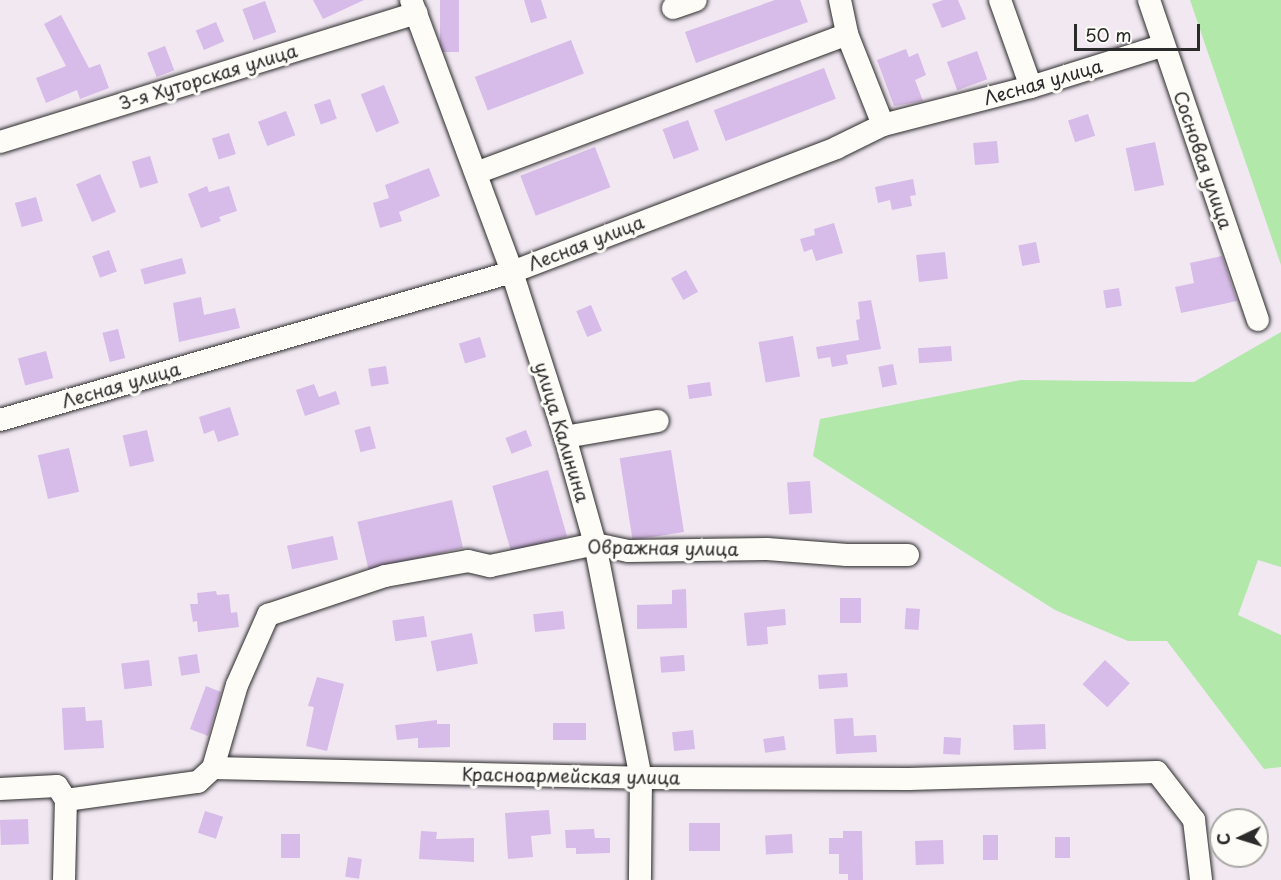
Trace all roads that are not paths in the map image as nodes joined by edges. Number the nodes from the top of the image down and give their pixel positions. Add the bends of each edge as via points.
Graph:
1 (696, 0) edge
2 (840, 0) edge
3 (1000, 0) edge
4 (1149, 0) edge
5 (413, 6) edge
6 (673, 8) dead end
7 (847, 34) junction
8 (1164, 45) junction
9 (1031, 87) junction
10 (883, 125) junction
11 (0, 142) edge
12 (476, 173) junction
13 (512, 272) junction
14 (1258, 320) dead end
15 (0, 420) edge
16 (658, 421) dead end
17 (565, 438) junction
18 (596, 544) junction
19 (908, 555) dead end
20 (213, 768) junction
21 (641, 778) junction
22 (0, 789) edge
23 (66, 800) junction
24 (64, 880) edge
25 (640, 880) edge
26 (1201, 880) edge

1 - 6 street
2 - 7 street
3 - 9 street
4 - 8 street, Сосновая улица
5 - 11 street, 3-я Хуторская улица
5 - 12 street, улица Калинина
7 - 10 street
7 - 12 street
8 - 9 street, Лесная улица
8 - 14 street, Сосновая улица
9 - 10 street, Лесная улица
10 - 13 street, Лесная улица via 836,148
12 - 13 street, улица Калинина
13 - 15 street, Лесная улица
13 - 17 street, улица Калинина
16 - 17 street
17 - 18 street, улица Калинина
18 - 19 street, Овражная улица via 628,551 768,549
18 - 20 street, Овражная улица via 490,566 468,561 385,576 268,615 237,685
18 - 21 street, улица Калинина
20 - 21 street, Красноармейская улица
20 - 23 street via 198,782
21 - 25 street, улица Калинина
21 - 26 street, Красноармейская улица via 909,779 1157,772 1194,820
22 - 23 street via 57,786
23 - 24 street

